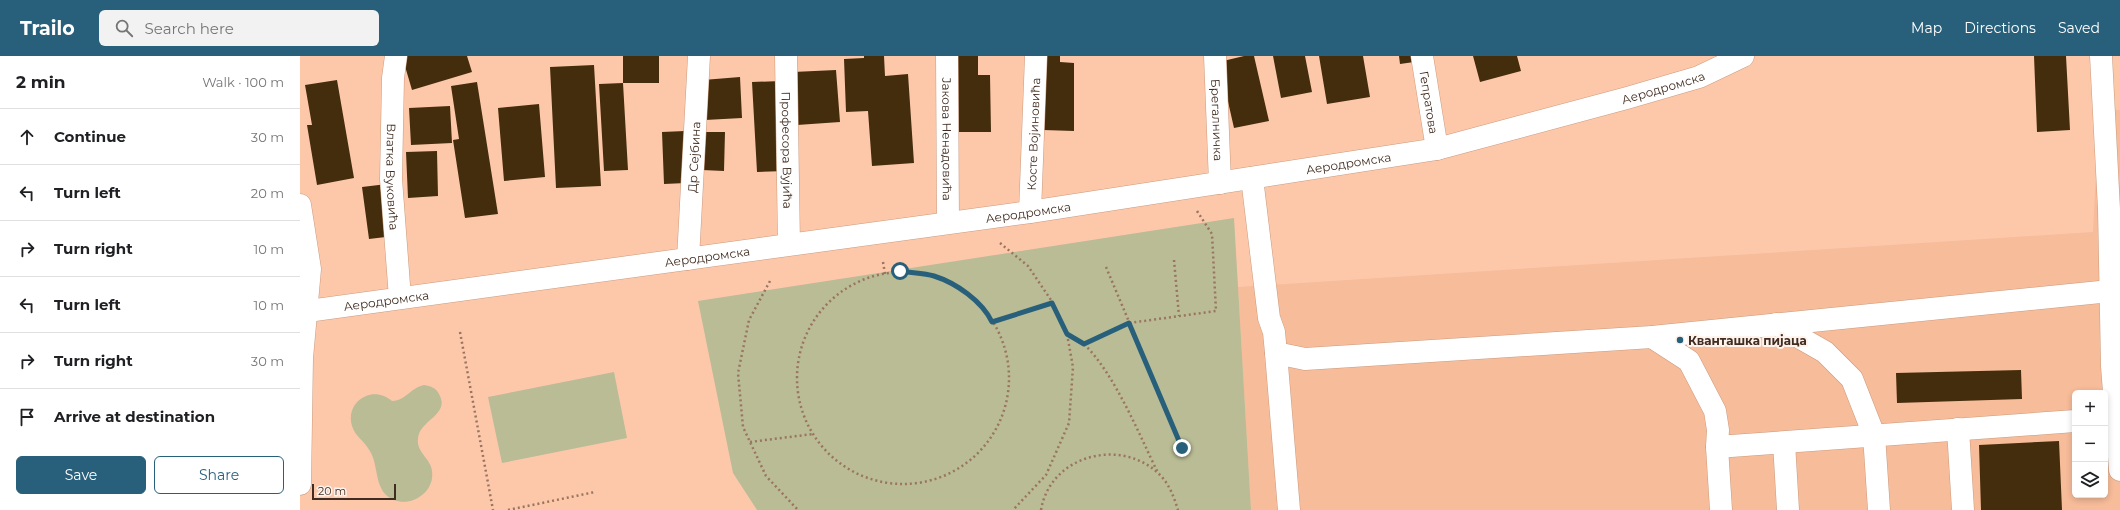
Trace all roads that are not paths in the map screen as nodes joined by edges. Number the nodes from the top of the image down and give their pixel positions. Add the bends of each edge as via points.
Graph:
1 (396, 56) edge
2 (699, 56) edge
3 (786, 56) edge
4 (947, 56) edge
5 (1036, 56) edge
6 (1215, 56) edge
7 (1422, 56) edge
8 (1743, 56) edge
9 (2101, 56) edge
10 (1437, 149) junction
11 (1252, 178) junction
12 (1220, 183) junction
13 (300, 205) edge
14 (1030, 212) junction
15 (948, 222) junction
16 (789, 244) junction
17 (688, 259) junction
18 (2110, 292) junction
19 (400, 298) junction
20 (303, 312) edge
21 (1776, 324) junction
22 (1652, 337) junction
23 (1276, 353) junction
24 (2111, 419) edge
25 (2072, 422) edge
26 (1958, 429) junction
27 (1874, 435) junction
28 (1784, 443) junction
29 (1717, 447) junction
30 (2120, 470) edge
31 (300, 484) edge
32 (1289, 510) edge
33 (1721, 510) edge
34 (1788, 510) edge
35 (1879, 510) edge
36 (1963, 510) edge

1 - 19 street, Влатка Вуковића via 392,78 391,179
2 - 17 street, Др Сејбина
3 - 16 street, Професора Вујића
4 - 15 street, Јакова Ненадовића
5 - 14 street, Косте Војиновића
6 - 12 street, Брегалничка
7 - 10 street, Гепратова
8 - 10 street, Аеродромска via 1699,77
9 - 18 street via 2109,209
10 - 11 street, Аеродромска
11 - 12 street, Аеродромска
11 - 23 street via 1269,318 1274,332
12 - 14 street, Аеродромска
13 - 20 street via 310,269
14 - 15 street, Аеродромска
15 - 16 street, Аеродромска
16 - 17 street, Аеродромска
17 - 19 street, Аеродромска
18 - 21 street
18 - 24 street
19 - 20 street, Аеродромска
20 - 31 street
21 - 22 street
21 - 27 street via 1825,352 1852,379
22 - 23 street via 1305,360
22 - 29 street via 1688,361 1695,371 1715,411
23 - 32 street
24 - 30 street
25 - 26 street
26 - 27 street
26 - 36 street
27 - 28 street
27 - 35 street
28 - 29 street
28 - 34 street
29 - 33 street

